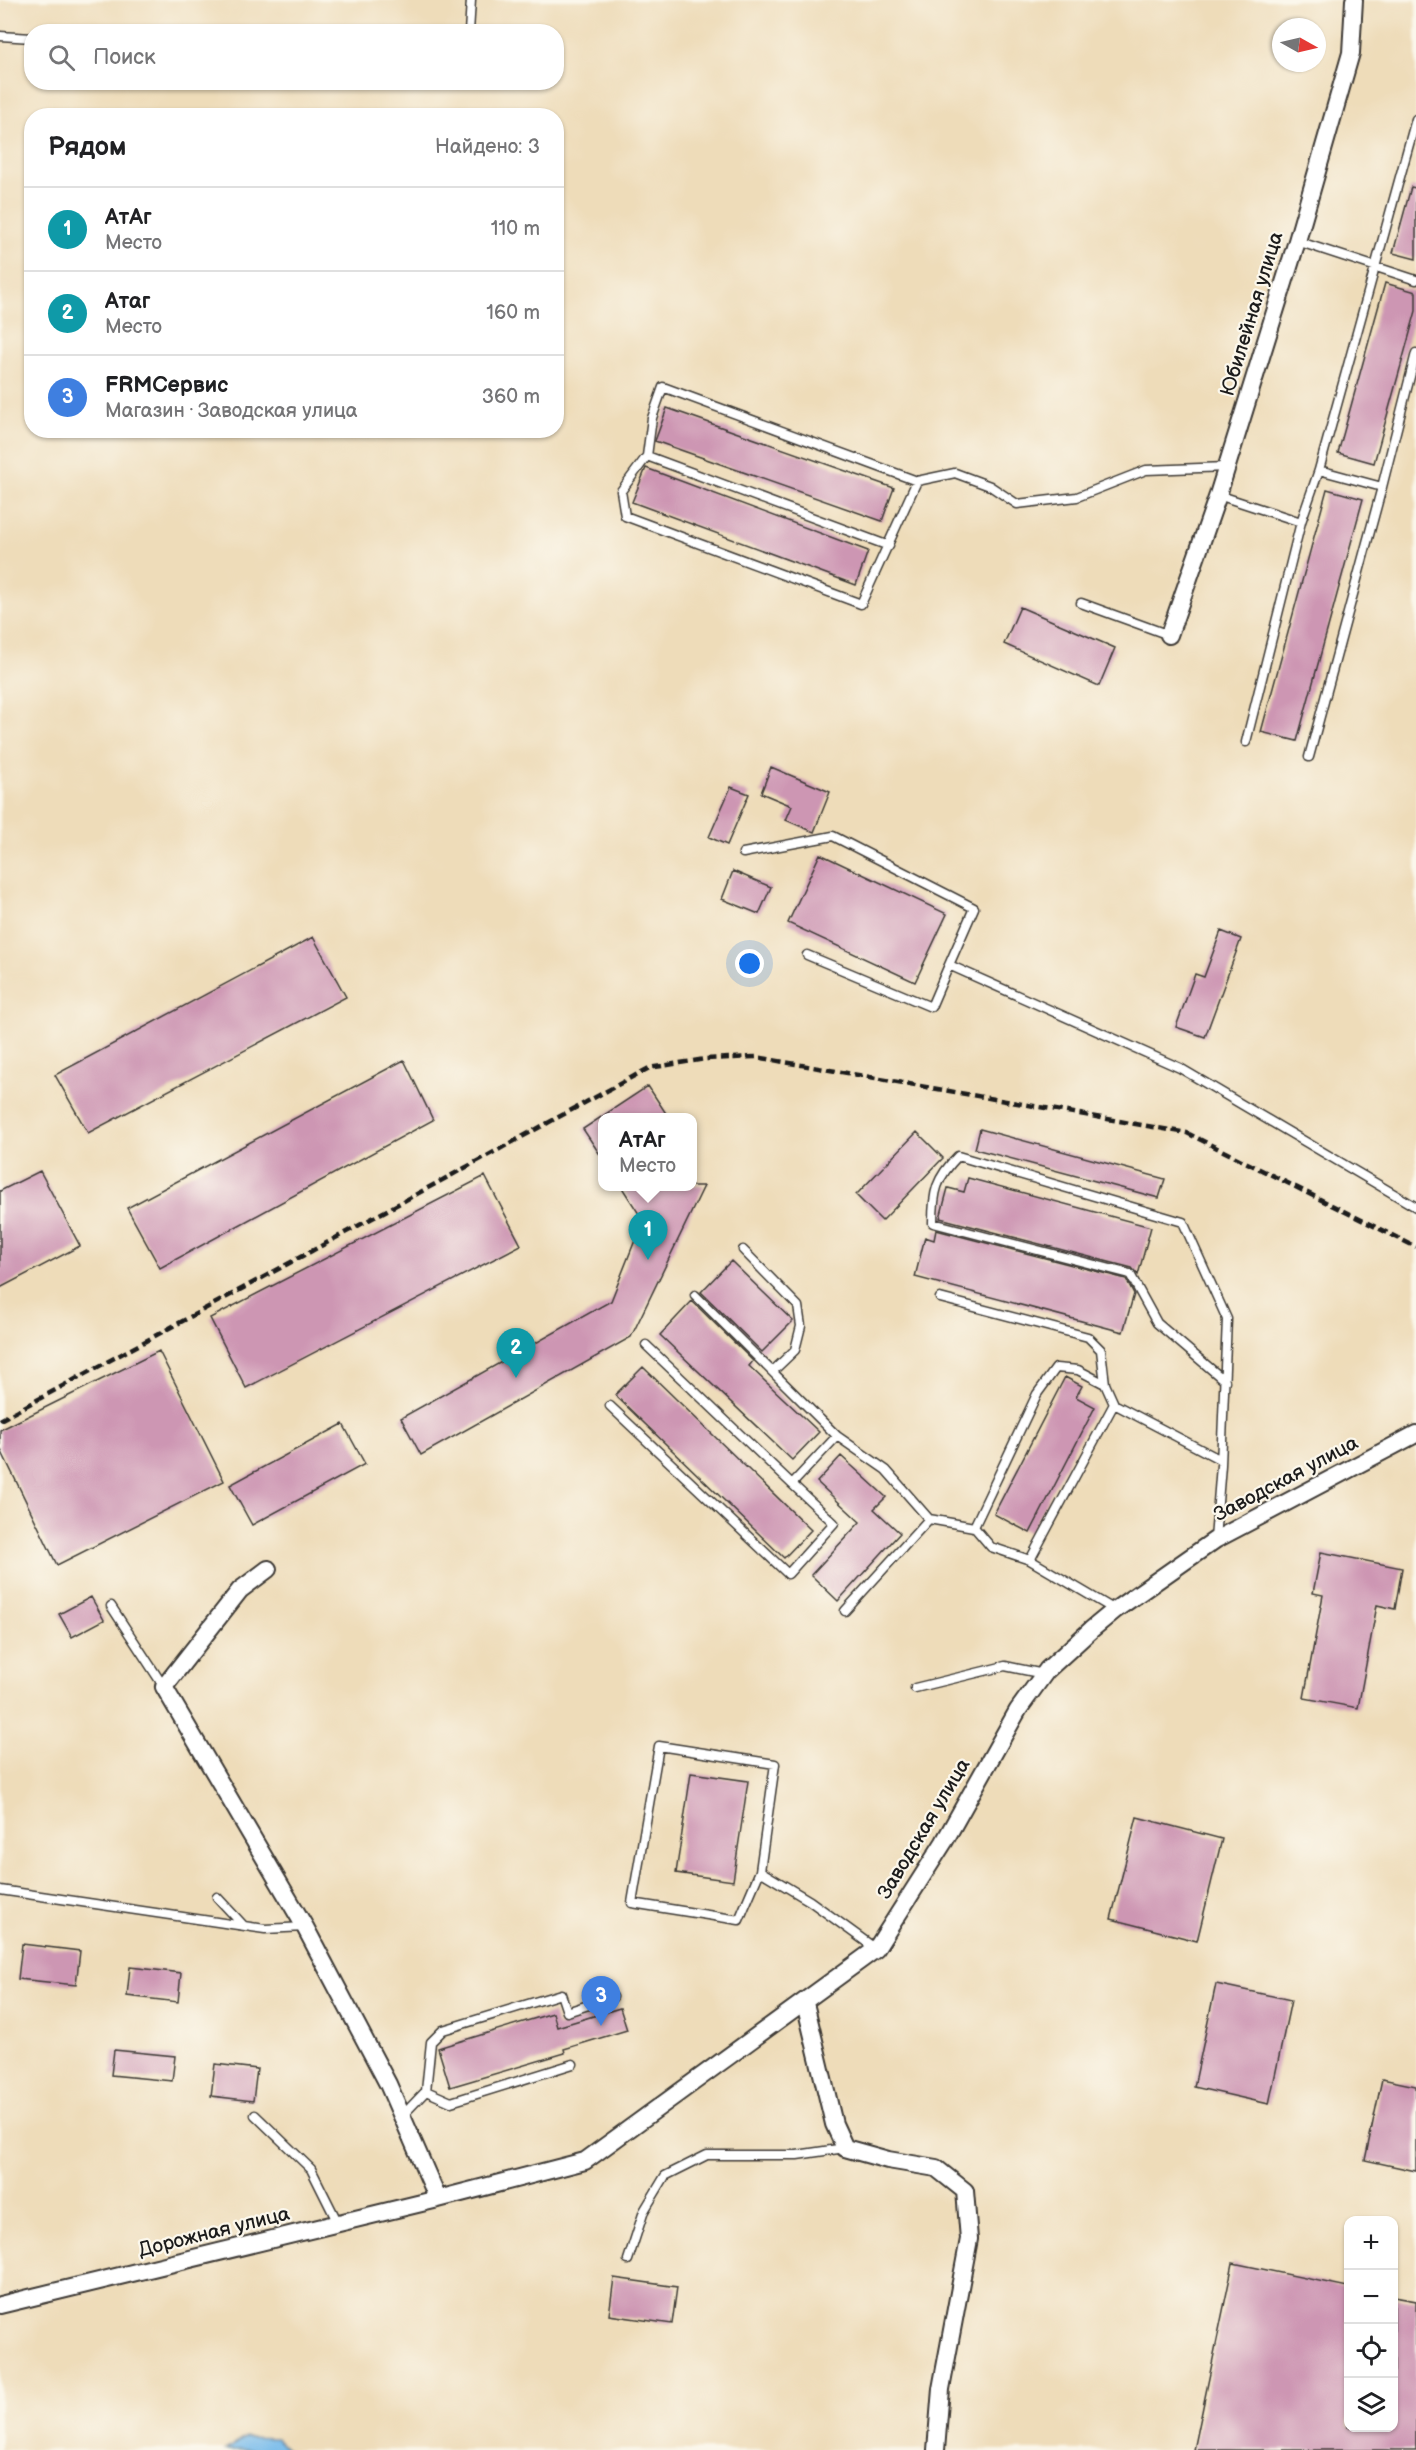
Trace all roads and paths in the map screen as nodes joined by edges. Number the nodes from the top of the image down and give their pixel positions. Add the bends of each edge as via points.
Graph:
1 (471, 0) edge
2 (1354, 0) edge
3 (470, 24) edge
4 (0, 36) edge
5 (24, 38) edge
6 (1416, 119) edge
7 (1297, 241) junction
8 (1374, 267) junction
9 (1416, 280) edge
10 (1416, 353) edge
11 (647, 456) junction
12 (1227, 467) junction
13 (1319, 470) junction
14 (917, 481) junction
15 (1382, 487) junction
16 (1218, 495) junction
17 (1301, 522) junction
18 (889, 546) junction
19 (1081, 603) dead end
20 (1168, 635) joint
21 (1246, 742) dead end
22 (1310, 758) dead end
23 (743, 853) dead end
24 (807, 955) dead end
25 (949, 965) junction
26 (1416, 1207) edge
27 (743, 1250) dead end
28 (695, 1295) dead end
29 (940, 1298) dead end
30 (646, 1345) dead end
31 (773, 1371) junction
32 (1225, 1381) junction
33 (1105, 1384) junction
34 (1114, 1404) junction
35 (610, 1406) dead end
36 (1416, 1434) edge
37 (837, 1436) junction
38 (1221, 1460) junction
39 (792, 1484) junction
40 (929, 1519) junction
41 (974, 1527) junction
42 (1215, 1540) junction
43 (1030, 1560) junction
44 (268, 1569) dead end
45 (111, 1606) dead end
46 (1115, 1610) junction
47 (845, 1611) dead end
48 (1044, 1674) junction
49 (164, 1688) junction
50 (915, 1688) dead end
51 (760, 1871) junction
52 (0, 1890) edge
53 (217, 1897) dead end
54 (243, 1925) junction
55 (305, 1927) junction
56 (876, 1949) junction
57 (614, 1997) dead end
58 (805, 2002) junction
59 (573, 2064) dead end
60 (426, 2091) junction
61 (255, 2115) dead end
62 (402, 2116) junction
63 (845, 2148) junction
64 (438, 2199) junction
65 (338, 2223) junction
66 (628, 2260) dead end
67 (0, 2305) edge
68 (936, 2450) edge

1 - 3 lane
2 - 7 street, Юбилейная улица via 1351,53
4 - 5 lane
6 - 8 lane
7 - 8 lane
7 - 12 street, Юбилейная улица
8 - 9 lane
8 - 13 lane
10 - 15 lane
11 - 14 lane via 651,418 663,387
11 - 18 lane
11 - 18 lane via 621,491 625,516 861,604
12 - 14 lane via 1146,470 1077,497 1017,504 990,486 955,473
12 - 16 street, Юбилейная улица
13 - 15 lane
13 - 17 lane
14 - 18 lane
15 - 22 lane
16 - 17 lane
16 - 20 street, Юбилейная улица
17 - 21 lane
19 - 20 lane
23 - 25 lane via 833,836 974,908
24 - 25 lane via 931,1007
25 - 26 lane via 1180,1068
27 - 31 lane via 798,1306 801,1326 795,1350
28 - 31 lane
29 - 33 lane via 1088,1337 1101,1350
30 - 39 lane
31 - 37 lane
32 - 32 lane via 1227,1319 1183,1222 958,1156 944,1170 933,1196 933,1223 1130,1274 1157,1323
32 - 38 lane
33 - 34 lane
33 - 41 lane via 1078,1370 1056,1368 1037,1394
34 - 38 lane
34 - 43 lane
35 - 39 lane via 788,1574 834,1523
36 - 42 street, Заводская улица
37 - 39 lane
37 - 40 lane via 886,1470
38 - 42 lane
40 - 41 lane
40 - 47 lane
41 - 43 lane via 991,1547
42 - 46 street, Заводская улица
43 - 46 lane
44 - 49 street via 240,1590
45 - 49 lane
46 - 48 street, Заводская улица
48 - 50 lane via 1005,1666
48 - 56 street, Заводская улица via 1018,1710 944,1842
49 - 55 street
51 - 51 lane via 775,1764 659,1746 632,1903 739,1920
51 - 56 lane via 810,1901
52 - 54 lane
53 - 54 lane
54 - 55 lane via 265,1929
55 - 62 street
56 - 58 street, Заводская улица
57 - 60 lane via 567,2012 561,1994 443,2030 431,2042
58 - 63 street via 834,2124
58 - 64 street, Заводская улица via 585,2161
59 - 60 lane via 451,2102
60 - 62 lane
61 - 65 lane via 312,2169
62 - 64 street
63 - 66 lane via 797,2155 707,2155 664,2176 644,2211
63 - 68 street via 936,2168 965,2191 969,2239 941,2389
64 - 65 street, Дорожная улица
65 - 67 street, Дорожная улица

